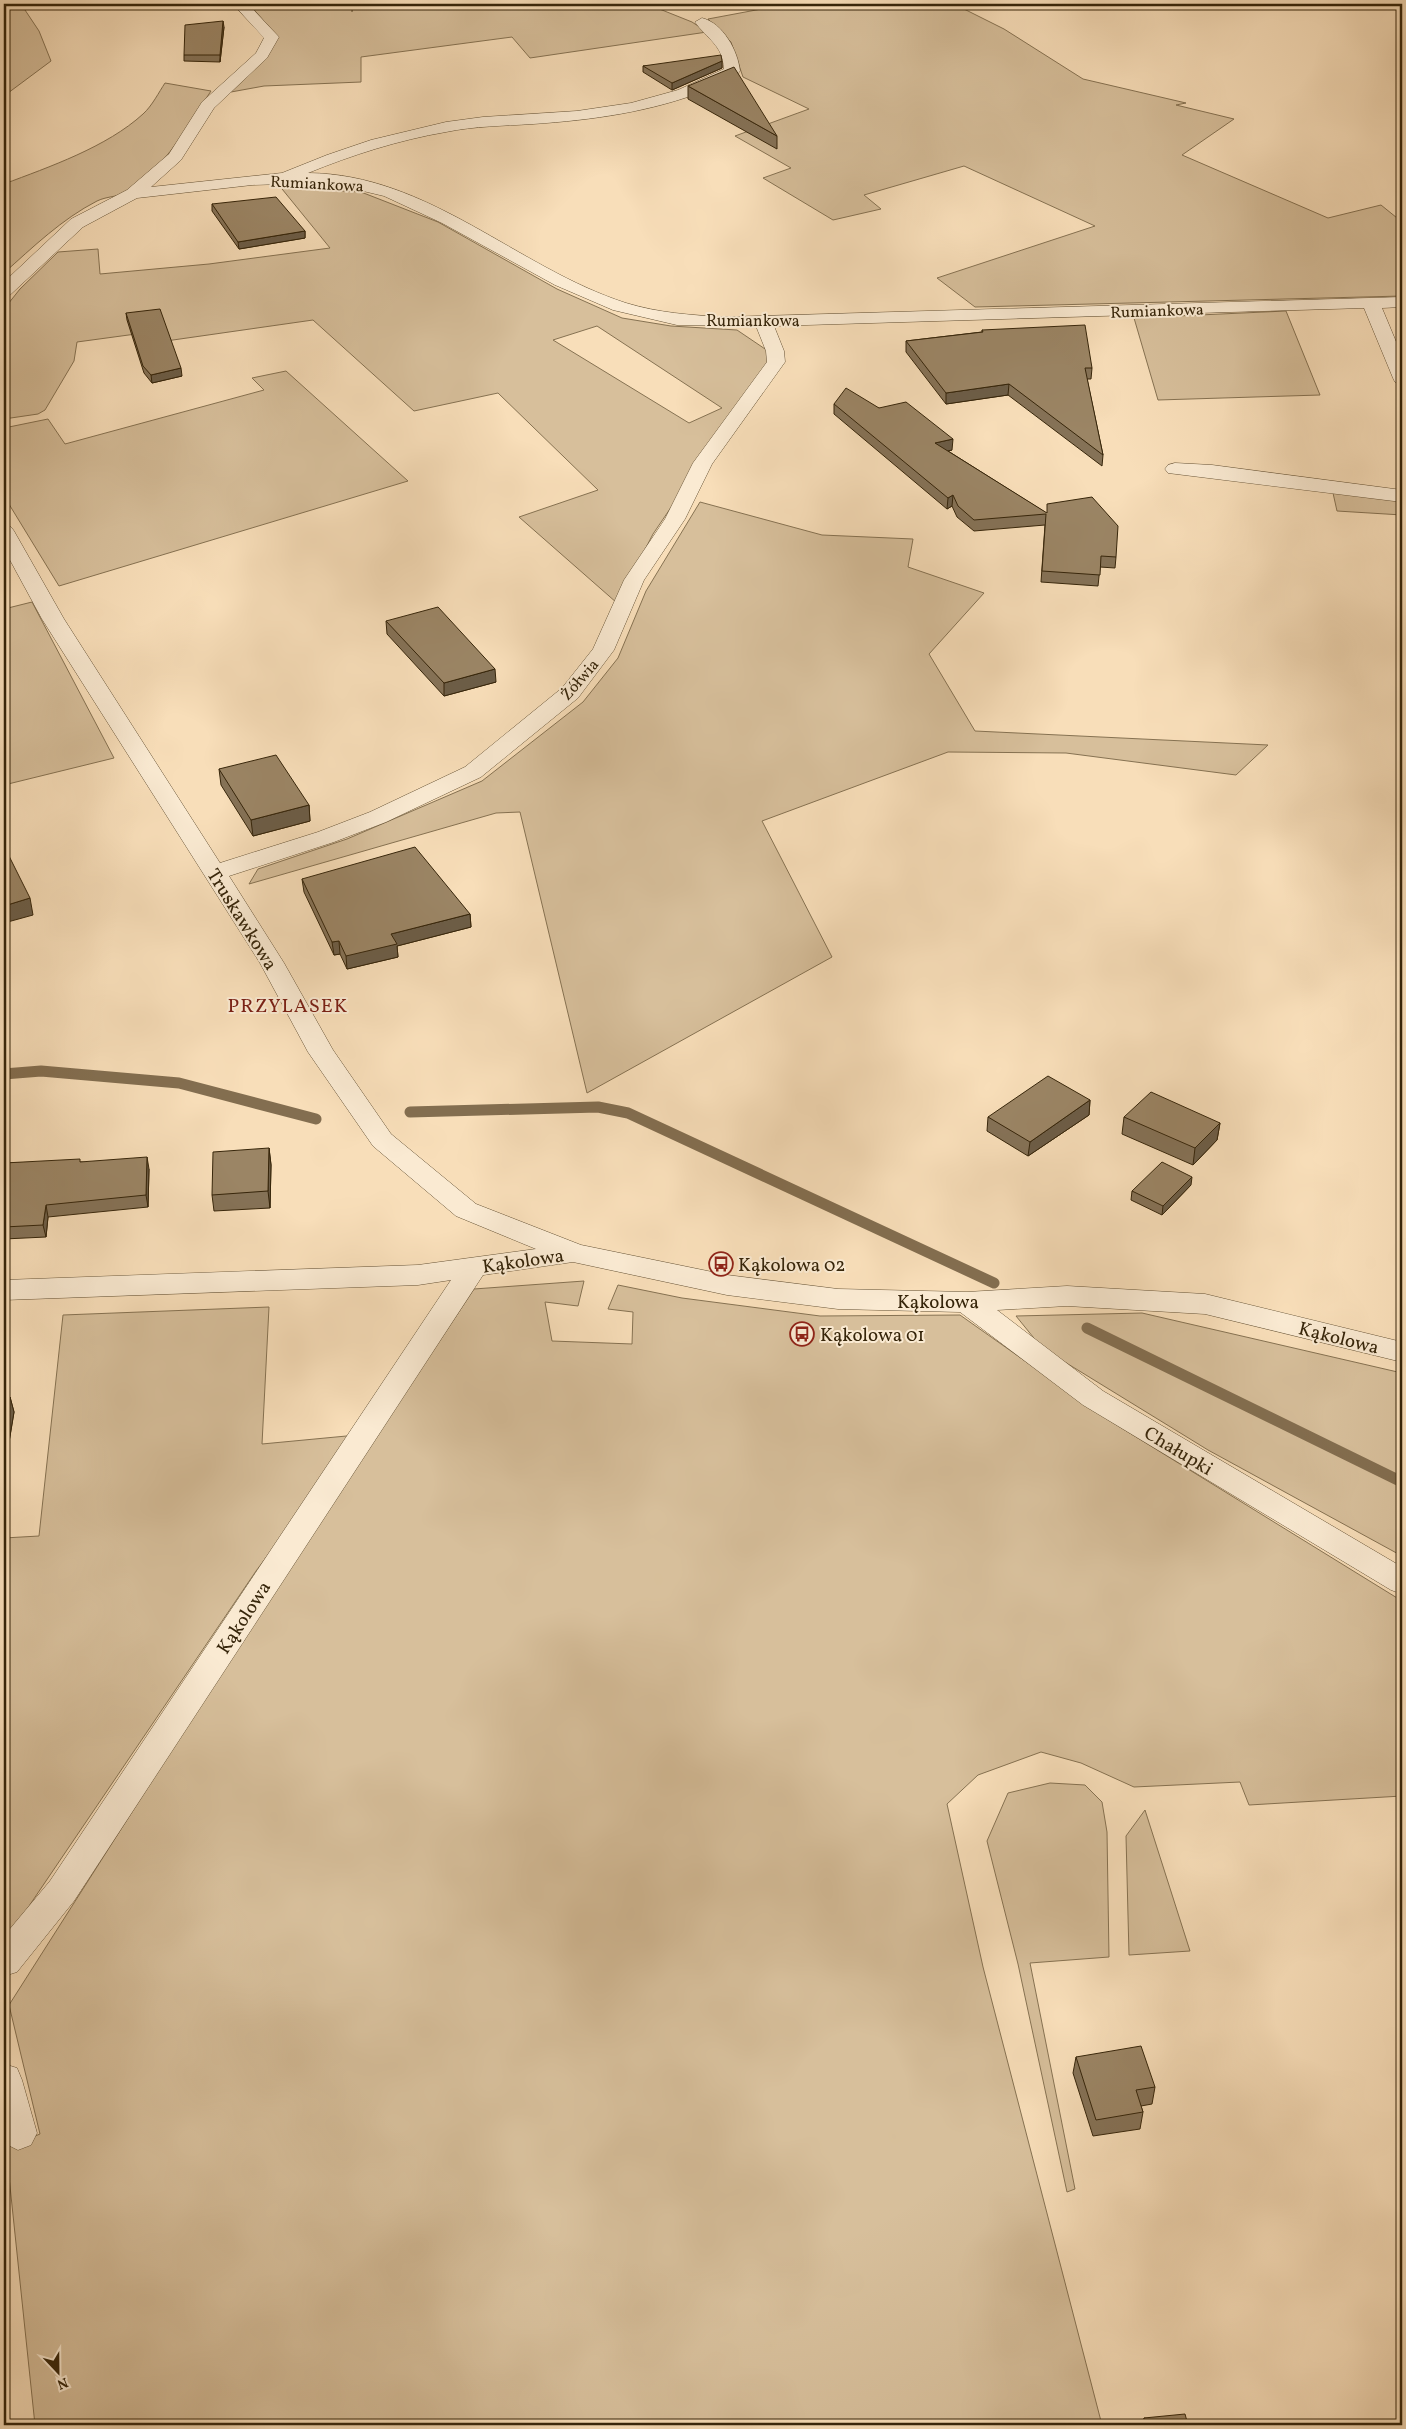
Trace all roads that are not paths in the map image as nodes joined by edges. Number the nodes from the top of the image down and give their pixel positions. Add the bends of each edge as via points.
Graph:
1 (240, 4) edge
2 (702, 22) dead end
3 (282, 179) junction
4 (133, 194) junction
5 (6, 286) edge
6 (1372, 302) junction
7 (1402, 302) edge
8 (764, 321) junction
9 (1402, 378) edge
10 (1175, 469) dead end
11 (1402, 496) edge
12 (4, 531) edge
13 (214, 872) junction
14 (572, 1253) junction
15 (473, 1268) junction
16 (4, 1290) edge
17 (967, 1302) junction
18 (1402, 1352) edge
19 (1402, 1582) edge
20 (4, 1961) edge
21 (4, 2080) edge
22 (18, 2133) dead end

1 - 4 street via 272,37 262,55 208,105 175,157
2 - 3 street via 725,45 732,58 732,71 694,92 619,109 471,122 396,137 360,146
3 - 4 street, Rumiankowa
3 - 8 street, Rumiankowa via 347,182 373,187 454,221 572,286 649,315 724,322
4 - 5 street via 77,223
6 - 7 street, Rumiankowa
6 - 8 street, Rumiankowa
6 - 9 street
8 - 13 street, Żółwia via 765,330 777,351 776,362 703,463 675,519 634,580 603,650 570,693 473,772 378,817
10 - 11 street
12 - 13 street, Truskawkowa via 54,619
13 - 14 street, Truskawkowa via 272,963 321,1052 382,1140 466,1210
14 - 15 street, Kąkolowa
14 - 17 street, Kąkolowa via 727,1285 827,1298
15 - 16 street, Kąkolowa via 418,1275
15 - 20 street, Kąkolowa via 62,1891
17 - 18 street, Kąkolowa via 1067,1296 1205,1304
17 - 19 street, Chałupki via 1093,1398
21 - 22 street

